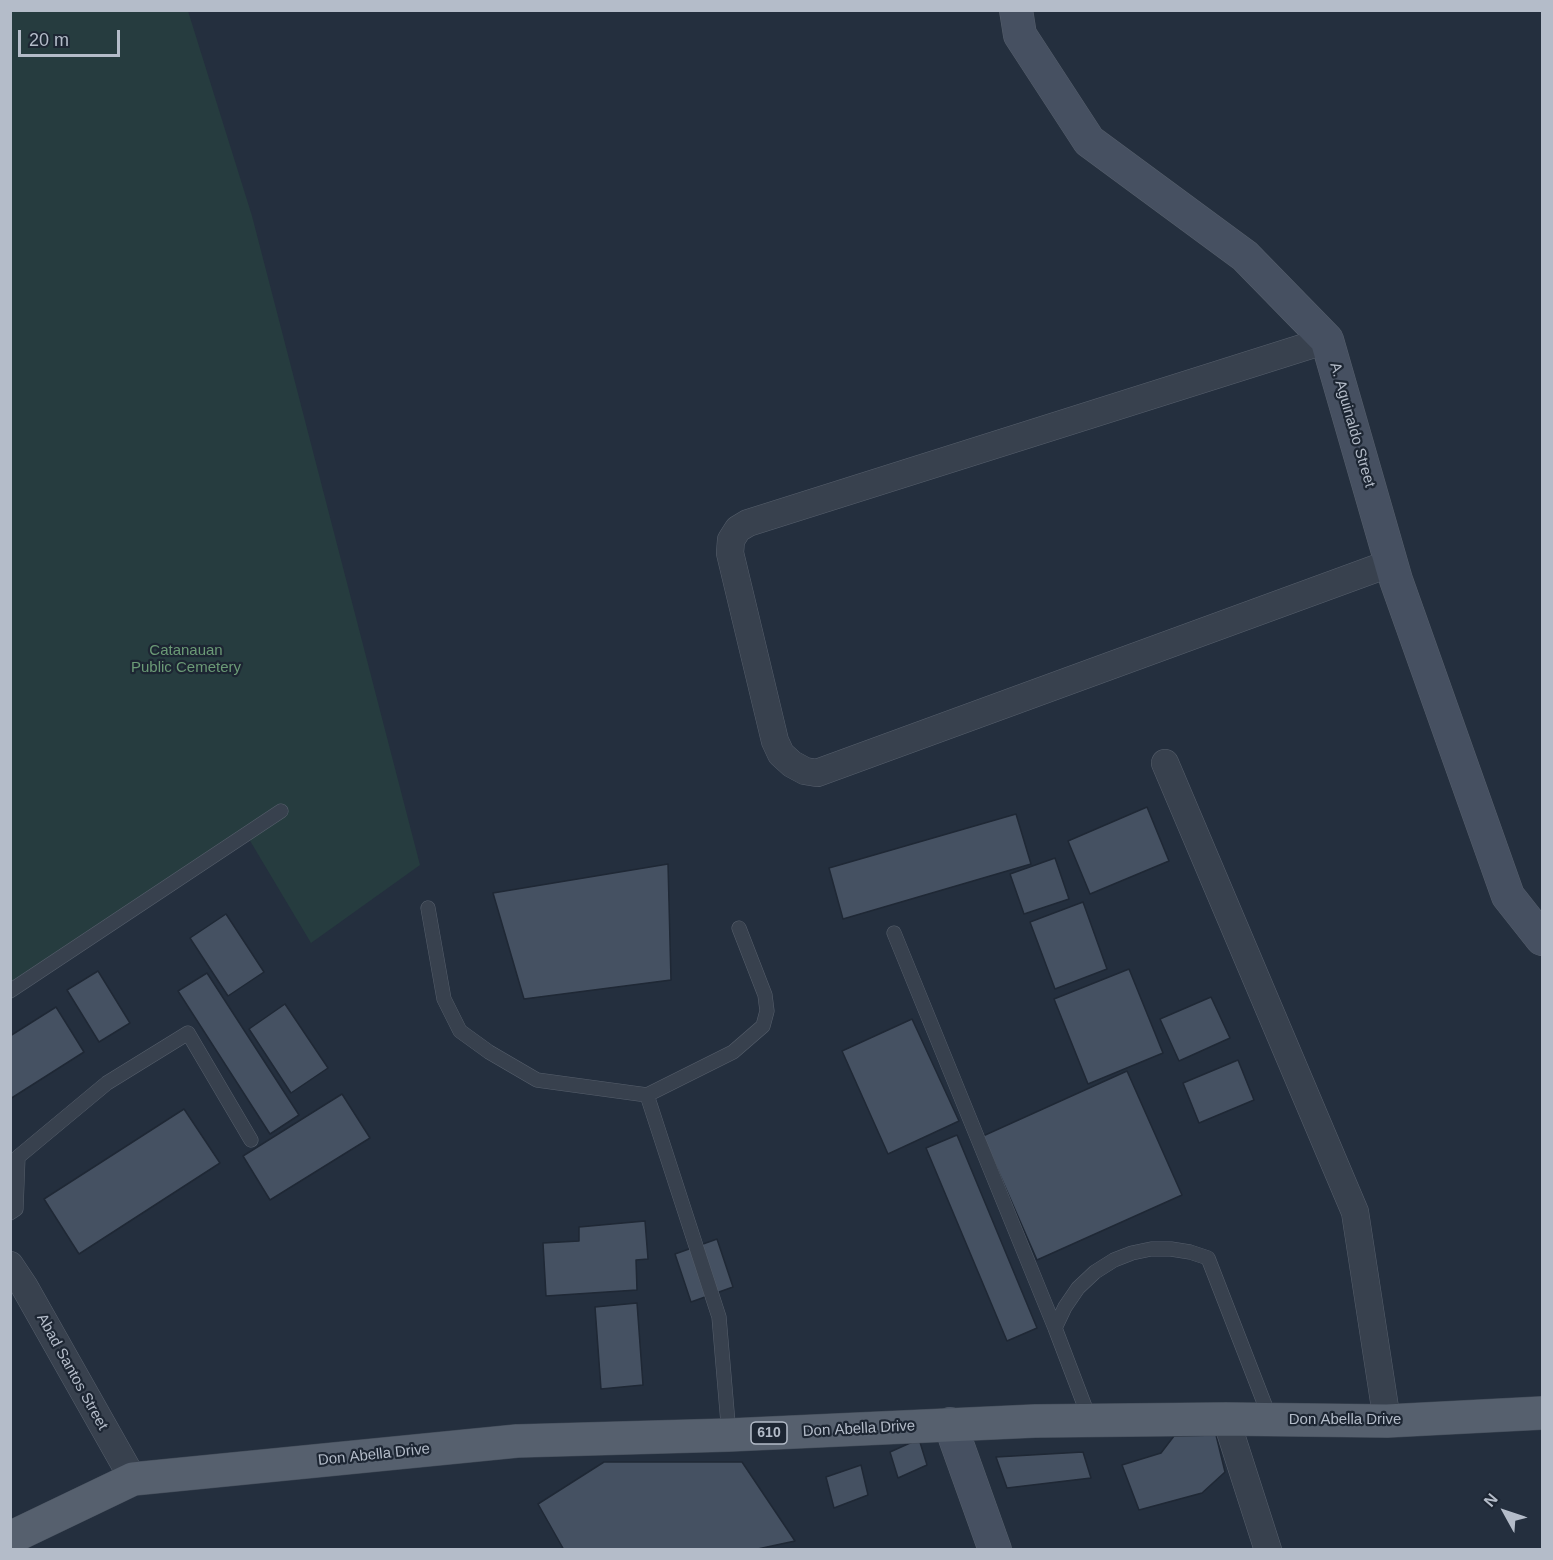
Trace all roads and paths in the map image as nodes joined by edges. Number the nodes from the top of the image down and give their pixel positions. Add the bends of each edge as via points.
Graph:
1 (1016, 10) edge
2 (1328, 340) junction
3 (1391, 563) junction
4 (1165, 763) dead end
5 (281, 811) dead end
6 (428, 908) dead end
7 (739, 928) dead end
8 (894, 933) dead end
9 (1542, 939) edge
10 (10, 991) edge
11 (647, 1095) junction
12 (251, 1140) dead end
13 (10, 1213) edge
14 (10, 1265) edge
15 (1055, 1328) junction
16 (1542, 1413) edge
17 (1226, 1419) junction
18 (1271, 1419) junction
19 (1090, 1420) junction
20 (1387, 1421) junction
21 (950, 1424) junction
22 (729, 1435) junction
23 (133, 1479) junction
24 (10, 1538) edge
25 (994, 1550) edge
26 (1268, 1550) edge

1 - 2 main road, A. Aguinaldo Street via 1020,35 1089,141 1245,256
2 - 3 main road, A. Aguinaldo Street
2 - 3 street via 738,529 731,540 730,554 775,741 792,764 817,773
3 - 9 main road, A. Aguinaldo Street via 1508,896
4 - 20 street via 1355,1212
5 - 10 lane
6 - 11 lane via 444,999 460,1031 537,1080
7 - 11 lane via 765,995 767,1011 763,1026 734,1052
8 - 15 lane
11 - 22 lane via 719,1317
12 - 13 lane via 188,1033 107,1083 18,1157 16,1209
14 - 23 street, Abad Santos Street
15 - 18 lane via 1078,1288 1114,1260 1151,1249 1190,1251 1208,1258
15 - 19 lane
16 - 20 main road, Don Abella Drive / 610
17 - 18 main road, Don Abella Drive / 610
17 - 19 main road, Don Abella Drive / 610
17 - 26 street
18 - 20 main road, Don Abella Drive / 610
19 - 21 main road, Don Abella Drive / 610
21 - 22 main road, Don Abella Drive / 610
21 - 25 main road
22 - 23 main road, Don Abella Drive / 610 via 517,1441
23 - 24 main road, Don Abella Drive / 610

